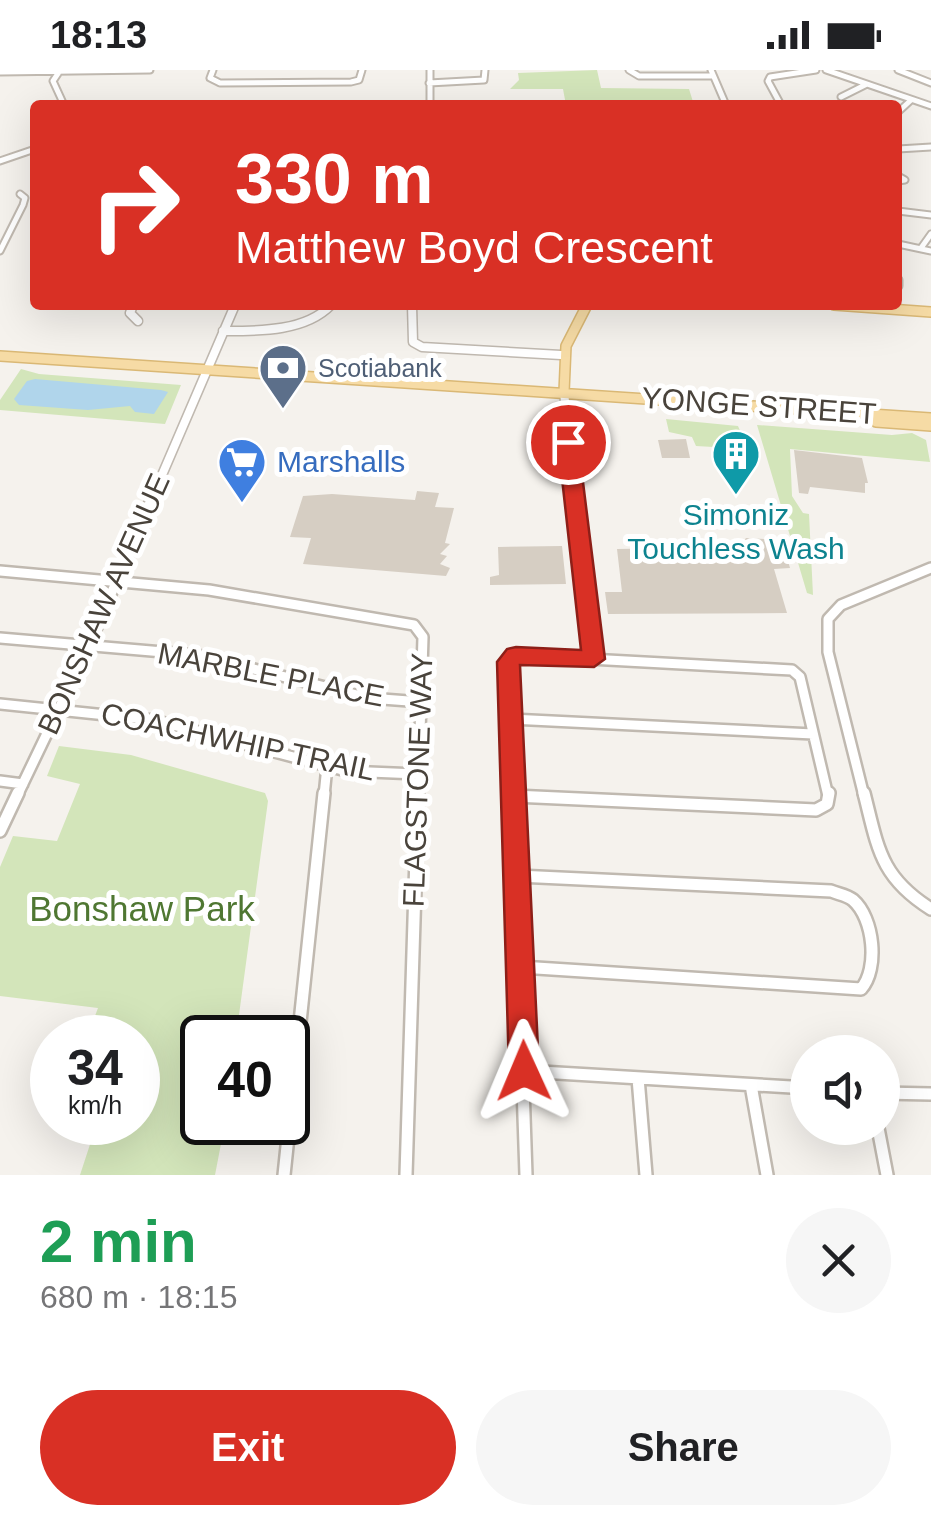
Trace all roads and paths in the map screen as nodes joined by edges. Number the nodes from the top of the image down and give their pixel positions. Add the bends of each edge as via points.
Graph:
1 (213, 70) edge
2 (362, 70) edge
3 (430, 70) edge
4 (485, 70) edge
5 (629, 70) edge
6 (816, 70) edge
7 (826, 70) edge
8 (898, 70) edge
9 (60, 71) edge
10 (148, 71) edge
11 (0, 72) edge
12 (712, 73) edge
13 (142, 80) dead end
14 (931, 82) edge
15 (429, 83) junction
16 (866, 84) junction
17 (840, 96) dead end
18 (61, 100) edge
19 (430, 100) edge
20 (724, 100) edge
21 (778, 100) edge
22 (910, 100) junction
23 (931, 106) edge
24 (902, 108) edge
25 (930, 149) edge
26 (902, 150) edge
27 (30, 151) edge
28 (0, 162) edge
29 (20, 194) dead end
30 (902, 211) edge
31 (931, 215) edge
32 (931, 234) edge
33 (902, 245) edge
34 (921, 248) junction
35 (0, 251) edge
36 (931, 251) edge
37 (131, 310) edge
38 (233, 310) edge
39 (326, 310) edge
40 (412, 310) edge
41 (584, 310) edge
42 (902, 310) edge
43 (931, 312) edge
44 (138, 321) dead end
45 (223, 331) junction
46 (561, 355) junction
47 (0, 356) edge
48 (205, 371) junction
49 (564, 396) junction
50 (931, 418) edge
51 (931, 426) edge
52 (931, 568) edge
53 (0, 572) edge
54 (117, 582) junction
55 (0, 638) edge
56 (90, 646) junction
57 (594, 659) junction
58 (508, 662) joint
59 (422, 702) junction
60 (0, 704) edge
61 (59, 710) junction
62 (512, 719) junction
63 (813, 734) junction
64 (327, 766) junction
65 (417, 774) junction
66 (0, 781) edge
67 (23, 784) junction
68 (514, 796) junction
69 (0, 831) edge
70 (518, 876) junction
71 (931, 909) edge
72 (522, 967) junction
73 (524, 1071) junction
74 (638, 1078) junction
75 (751, 1085) junction
76 (790, 1087) edge
77 (900, 1093) edge
78 (931, 1094) edge
79 (881, 1145) edge
80 (284, 1175) edge
81 (406, 1175) edge
82 (526, 1175) edge
83 (646, 1175) edge
84 (767, 1175) edge
85 (887, 1175) edge

1 - 2 street via 213,82 333,82 359,80
3 - 15 street
4 - 15 street via 484,80 476,82
5 - 12 street via 638,76
6 - 21 street via 770,76
7 - 16 street
8 - 14 street
9 - 10 street
9 - 11 street
9 - 18 street via 54,81
10 - 13 street
12 - 20 street
15 - 19 street
16 - 17 street
16 - 22 street
22 - 23 street
22 - 24 street
25 - 26 street
27 - 28 street
29 - 35 street via 23,205
30 - 31 street
32 - 34 street
33 - 34 street
34 - 36 street
37 - 44 street
38 - 45 street
39 - 45 street via 265,330
40 - 46 street via 412,342 422,348
41 - 46 main road
42 - 43 main road
45 - 48 street, BONSHAW AVENUE
46 - 49 main road
47 - 48 main road, YONGE STREET
48 - 49 main road, YONGE STREET
48 - 54 street, BONSHAW AVENUE
49 - 50 main road, YONGE STREET
49 - 51 main road, YONGE STREET
49 - 57 street
52 - 71 street via 841,604 828,620 828,652 881,862 904,892
53 - 54 street, FLAGSTONE WAY
54 - 56 street, BONSHAW AVENUE
54 - 59 street, FLAGSTONE WAY via 209,590 414,626 423,637
55 - 56 street, MARBLE PLACE
56 - 59 street, MARBLE PLACE via 198,655 369,698
56 - 61 street, BONSHAW AVENUE
57 - 58 street via 516,655
57 - 63 street via 784,667 800,677
58 - 62 street
59 - 65 street, FLAGSTONE WAY
60 - 61 street, COACHWHIP TRAIL
61 - 64 street, COACHWHIP TRAIL via 154,720
61 - 67 street, BONSHAW AVENUE
62 - 63 street
62 - 68 street
63 - 68 street via 829,793 827,804 816,810
64 - 65 street, COACHWHIP TRAIL
64 - 80 street
65 - 81 street, FLAGSTONE WAY
66 - 67 street
67 - 69 street, BONSHAW AVENUE
68 - 70 street
70 - 72 street
70 - 72 street via 832,891 853,900 862,914 874,968 861,990
72 - 73 street
73 - 74 street
73 - 82 street
74 - 75 street
74 - 83 street
75 - 76 street
75 - 84 street
77 - 78 street
79 - 85 street

